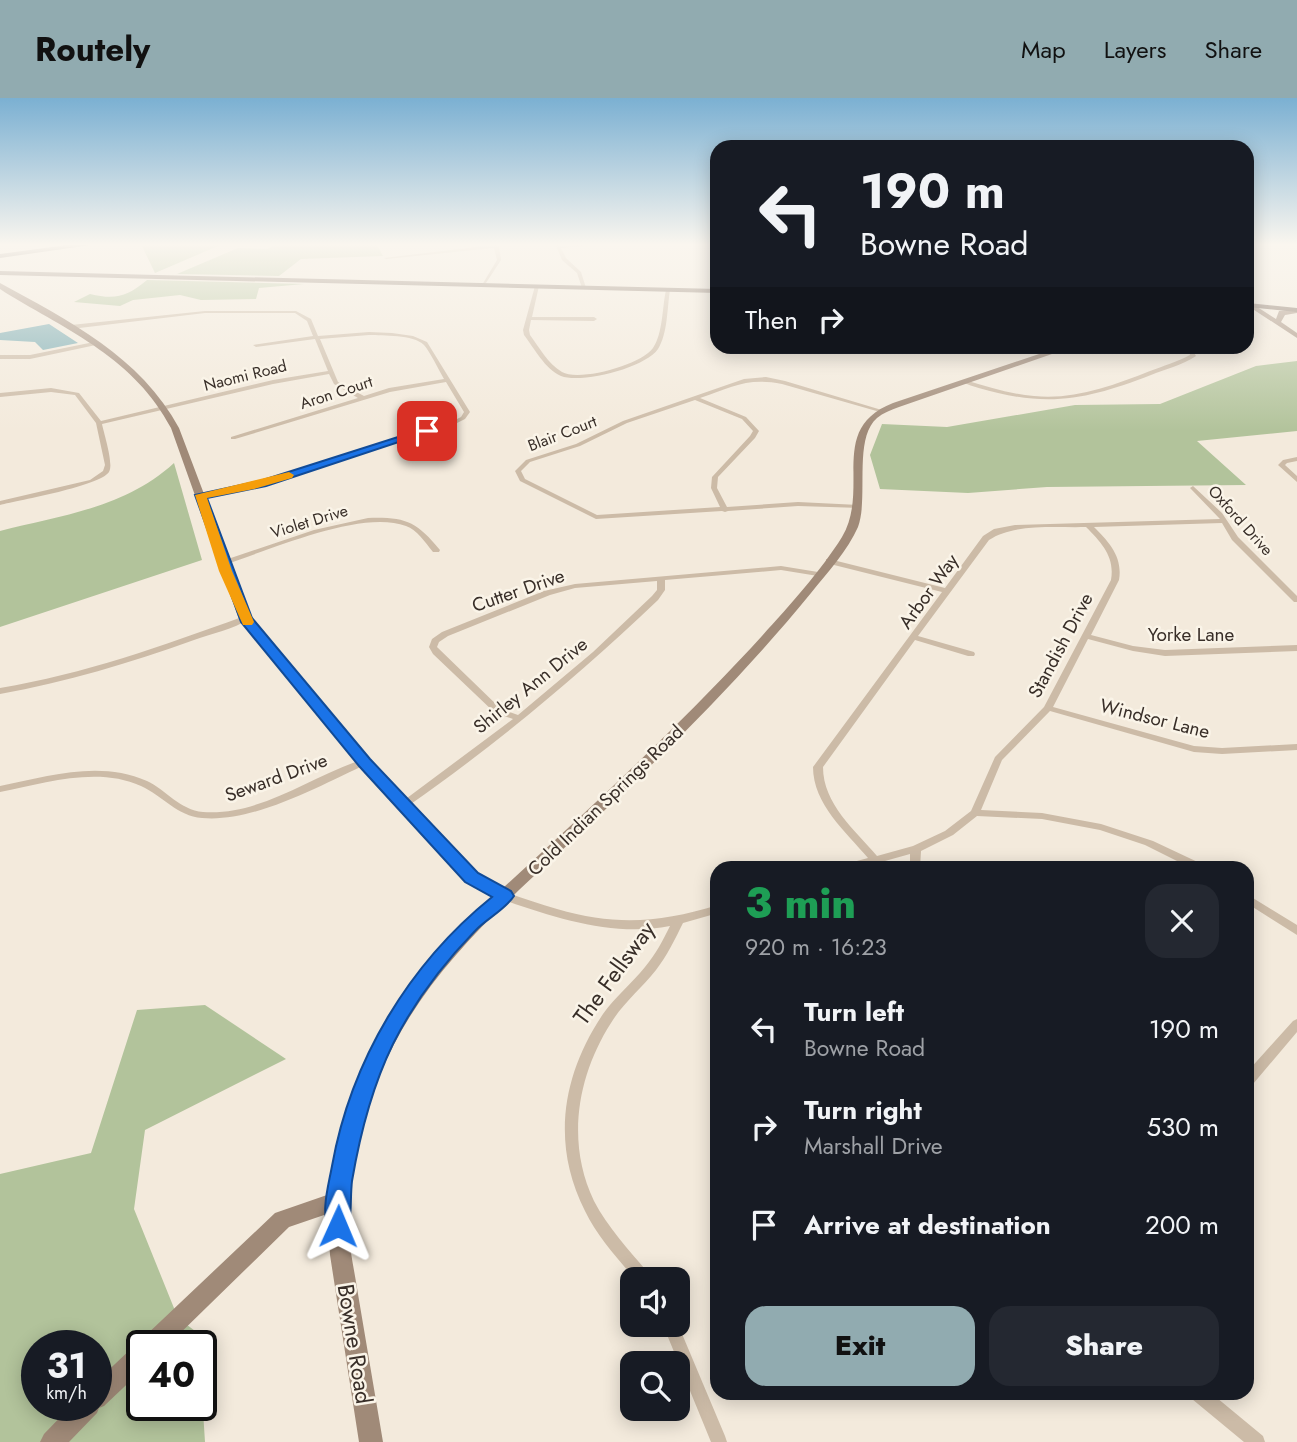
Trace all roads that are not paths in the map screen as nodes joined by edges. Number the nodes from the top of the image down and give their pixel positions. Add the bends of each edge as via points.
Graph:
1 (34, 306) edge
2 (532, 306) edge
3 (664, 306) edge
4 (1256, 306) edge
5 (1254, 308) edge
6 (1297, 310) edge
7 (529, 318) junction
8 (594, 319) dead end
9 (1278, 322) junction
10 (71, 327) junction
11 (1297, 336) edge
12 (317, 338) junction
13 (94, 344) junction
14 (256, 345) dead end
15 (1048, 354) edge
16 (1192, 354) edge
17 (0, 357) edge
18 (331, 372) junction
19 (448, 380) junction
20 (965, 382) junction
21 (0, 395) edge
22 (363, 398) junction
23 (696, 398) junction
24 (167, 408) junction
25 (882, 411) junction
26 (98, 421) junction
27 (233, 438) dead end
28 (1297, 459) edge
29 (1297, 480) edge
30 (1193, 488) dead end
31 (200, 495) junction
32 (0, 503) edge
33 (859, 507) junction
34 (725, 510) junction
35 (1225, 521) junction
36 (1088, 525) junction
37 (436, 550) dead end
38 (829, 561) junction
39 (223, 562) junction
40 (818, 574) junction
41 (661, 579) junction
42 (946, 591) junction
43 (1297, 600) edge
44 (246, 619) junction
45 (1086, 636) junction
46 (913, 637) junction
47 (1297, 648) edge
48 (971, 654) dead end
49 (0, 691) edge
50 (1048, 708) junction
51 (519, 718) junction
52 (1297, 747) edge
53 (364, 762) junction
54 (0, 789) edge
55 (404, 804) junction
56 (975, 813) junction
57 (916, 849) junction
58 (874, 859) junction
59 (868, 861) edge
60 (915, 861) edge
61 (1186, 861) edge
62 (505, 896) junction
63 (1254, 903) edge
64 (710, 912) edge
65 (678, 922) junction
66 (1297, 931) edge
67 (1297, 1024) edge
68 (1254, 1073) edge
69 (337, 1203) junction
70 (634, 1267) edge
71 (168, 1330) edge
72 (676, 1337) edge
73 (126, 1369) edge
74 (112, 1383) edge
75 (1206, 1400) edge
76 (73, 1421) edge
77 (52, 1442) edge
78 (371, 1442) edge
79 (719, 1442) edge
80 (1257, 1442) edge

1 - 10 street
2 - 7 street
3 - 7 street via 653,351 590,376 559,373 527,335
4 - 6 main road
5 - 9 street
6 - 9 street via 1280,315
7 - 8 street
9 - 11 street
10 - 12 street via 205,312 283,311 307,317
10 - 13 street
12 - 14 street
12 - 18 street
12 - 19 street via 386,334 417,338
13 - 17 street via 30,357
13 - 24 street via 141,377
15 - 20 street
16 - 20 street via 1085,397 1020,397
18 - 22 street via 339,386
18 - 24 street, Naomi Road via 286,378
19 - 22 street, Aron Court
19 - 31 street via 467,410 458,421 262,484
20 - 25 street
21 - 26 street via 77,394
22 - 27 street, Aron Court
23 - 25 street, Blair Court via 746,380 766,379
23 - 34 street via 744,418 756,431 715,477 714,488
23 - 34 street, Blair Court via 528,461 517,473 534,487 596,517
24 - 26 street, Naomi Road
24 - 31 street
25 - 33 street, Cold Indian Springs Road via 864,430
26 - 32 street via 106,472 92,481
28 - 29 street via 1281,465
30 - 35 street, Oxford Drive
31 - 39 street
33 - 34 street, Blair Court via 798,504
33 - 38 street, Cold Indian Springs Road via 850,533
35 - 36 street, Arbor Way
35 - 43 street, Oxford Drive via 1235,538
36 - 42 street, Arbor Way via 997,531 986,538
36 - 45 street, Standish Drive via 1111,551 1118,569
37 - 39 street, Violet Drive via 409,524 372,519
38 - 40 street, Cold Indian Springs Road
38 - 42 street
39 - 44 street
40 - 41 street, Cutter Drive via 781,568
40 - 62 street, Cold Indian Springs Road via 718,692
41 - 51 street, Shirley Ann Drive via 655,598 619,634
41 - 51 street, Cutter Drive via 554,590 435,641 436,652 498,711
42 - 46 street, Arbor Way
44 - 49 street via 97,670
44 - 53 street
45 - 47 street, Yorke Lane via 1157,653
45 - 50 street, Standish Drive
46 - 48 street
46 - 58 street, Arbor Way via 821,761 817,773 824,797
50 - 52 street, Windsor Lane via 1194,749
50 - 56 street, Standish Drive via 998,759
51 - 55 street, Shirley Ann Drive
53 - 54 street, Seward Drive via 257,807 222,815 185,812 145,784 118,776 72,776
53 - 55 street
55 - 62 street via 471,877
56 - 57 street via 949,833
56 - 61 street via 1042,816 1101,827
57 - 58 street
57 - 60 street
58 - 59 street
62 - 65 street via 593,923
62 - 69 street, Cold Indian Springs Road via 445,950 386,1038 348,1137
63 - 66 street
64 - 65 street
65 - 70 street, The Fellsway via 657,960 607,1018 586,1053 569,1125 576,1170 590,1206
67 - 68 street
69 - 71 street via 282,1220
69 - 78 street, Bowne Road via 340,1249
72 - 79 street
73 - 74 street
75 - 80 street
76 - 77 street

